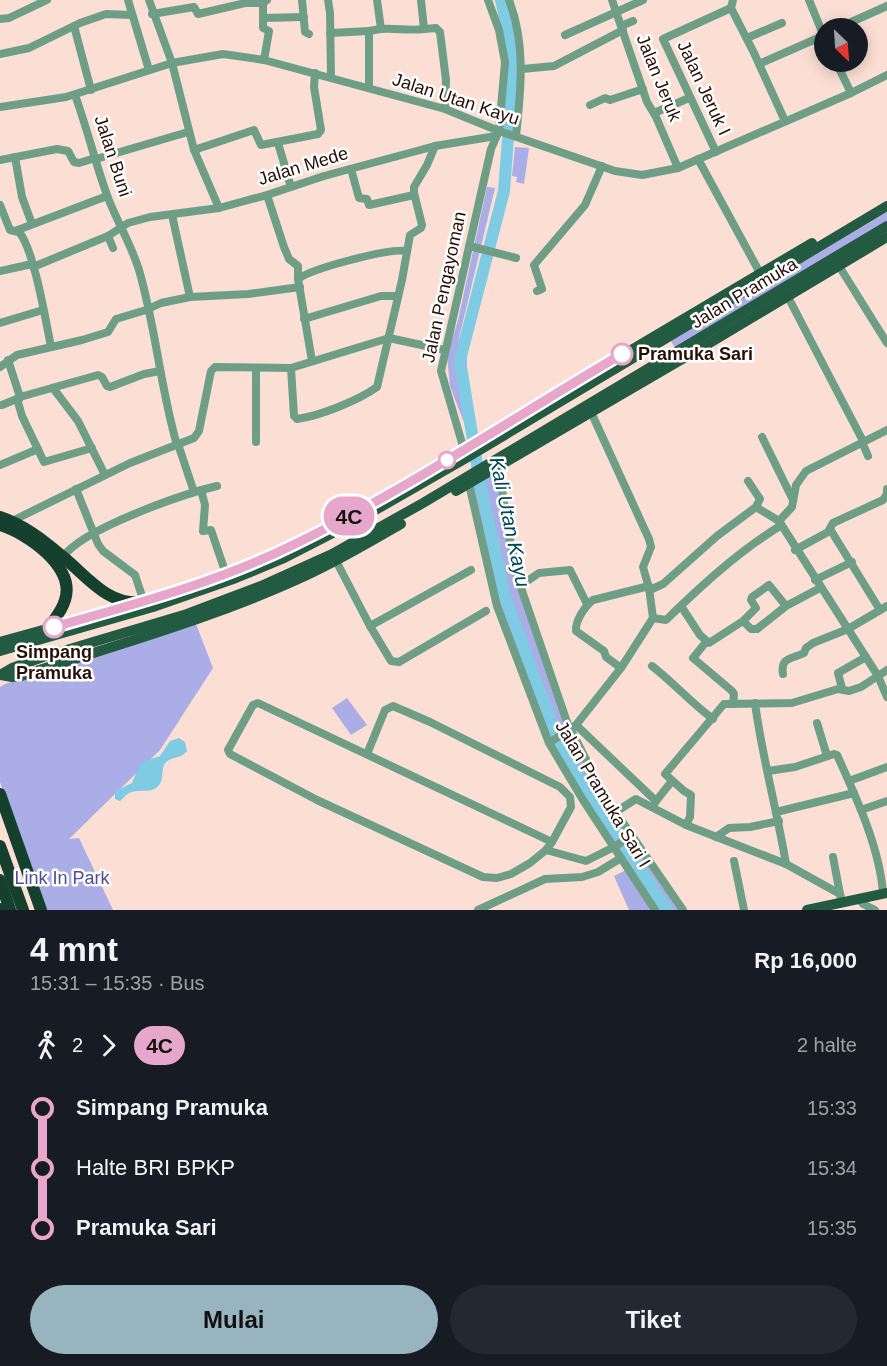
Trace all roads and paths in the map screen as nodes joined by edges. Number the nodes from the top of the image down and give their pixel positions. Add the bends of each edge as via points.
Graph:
1 (47, 0) edge
2 (128, 0) edge
3 (149, 0) edge
4 (302, 0) edge
5 (328, 0) edge
6 (377, 0) edge
7 (421, 0) edge
8 (488, 0) edge
9 (612, 0) edge
10 (643, 0) edge
11 (265, 1) edge
12 (512, 1) edge
13 (812, 1) edge
14 (732, 4) edge
15 (887, 6) edge
16 (616, 13) junction
17 (152, 14) junction
18 (132, 15) junction
19 (304, 17) junction
20 (263, 18) junction
21 (818, 18) edge
22 (860, 18) edge
23 (0, 19) edge
24 (633, 21) dead end
25 (782, 23) dead end
26 (74, 26) junction
27 (622, 28) junction
28 (381, 29) junction
29 (424, 29) junction
30 (369, 31) junction
31 (330, 33) junction
32 (309, 34) dead end
33 (565, 35) dead end
34 (747, 38) junction
35 (814, 41) edge
36 (0, 54) edge
37 (264, 60) junction
38 (172, 63) junction
39 (759, 64) junction
40 (522, 69) junction
41 (149, 70) junction
42 (841, 72) edge
43 (315, 74) junction
44 (887, 75) edge
45 (331, 77) junction
46 (369, 88) junction
47 (643, 89) junction
48 (91, 90) junction
49 (851, 93) junction
50 (75, 95) junction
51 (689, 98) junction
52 (590, 105) dead end
53 (0, 107) edge
54 (445, 109) junction
55 (654, 113) junction
56 (785, 121) junction
57 (188, 132) junction
58 (506, 134) junction
59 (278, 143) junction
60 (435, 146) junction
61 (194, 150) junction
62 (716, 152) junction
63 (15, 158) junction
64 (95, 159) junction
65 (698, 159) junction
66 (0, 160) edge
67 (602, 166) junction
68 (351, 168) junction
69 (678, 168) junction
70 (291, 187) junction
71 (267, 195) junction
72 (414, 195) junction
73 (107, 196) junction
74 (887, 199) edge
75 (0, 205) edge
76 (887, 206) edge
77 (219, 208) junction
78 (172, 215) junction
79 (32, 224) junction
80 (887, 226) edge
81 (120, 227) junction
82 (13, 231) junction
83 (0, 234) edge
84 (108, 236) junction
85 (887, 237) edge
86 (469, 246) junction
87 (113, 248) dead end
88 (407, 251) junction
89 (516, 258) dead end
90 (32, 266) junction
91 (840, 266) junction
92 (0, 271) edge
93 (760, 273) junction
94 (299, 283) junction
95 (537, 291) dead end
96 (398, 296) junction
97 (190, 297) junction
98 (788, 297) junction
99 (149, 308) junction
100 (43, 310) junction
101 (304, 319) junction
102 (0, 323) edge
103 (389, 338) junction
104 (887, 343) edge
105 (51, 347) junction
106 (643, 347) junction
107 (445, 350) junction
108 (8, 360) junction
109 (312, 361) junction
110 (0, 367) edge
111 (291, 368) junction
112 (256, 369) junction
113 (160, 371) junction
114 (53, 388) junction
115 (19, 398) junction
116 (2, 405) dead end
117 (591, 412) junction
118 (887, 430) edge
119 (762, 437) dead end
120 (256, 442) dead end
121 (862, 442) junction
122 (178, 445) junction
123 (92, 448) junction
124 (38, 449) junction
125 (521, 449) junction
126 (466, 451) junction
127 (868, 456) dead end
128 (0, 465) edge
129 (499, 466) junction
130 (482, 472) junction
131 (105, 475) junction
132 (470, 481) junction
133 (748, 481) dead end
134 (217, 486) dead end
135 (76, 489) junction
136 (887, 489) edge
137 (197, 491) junction
138 (794, 500) junction
139 (756, 507) junction
140 (7, 524) edge
141 (779, 524) junction
142 (830, 529) junction
143 (93, 533) junction
144 (294, 545) junction
145 (795, 550) junction
146 (65, 555) junction
147 (334, 557) junction
148 (282, 559) junction
149 (852, 562) junction
150 (471, 570) dead end
151 (225, 574) junction
152 (817, 584) junction
153 (520, 586) junction
154 (651, 588) junction
155 (664, 596) dead end
156 (139, 602) junction
157 (587, 604) junction
158 (158, 605) junction
159 (681, 606) junction
160 (786, 606) junction
161 (883, 608) edge
162 (486, 611) dead end
163 (187, 614) junction
164 (653, 618) junction
165 (199, 619) junction
166 (743, 621) junction
167 (370, 626) junction
168 (48, 628) junction
169 (848, 629) junction
170 (0, 642) edge
171 (706, 642) junction
172 (0, 651) edge
173 (866, 657) junction
174 (652, 666) dead end
175 (621, 668) junction
176 (887, 670) edge
177 (783, 674) dead end
178 (0, 675) edge
179 (878, 676) junction
180 (842, 688) junction
181 (887, 697) edge
182 (756, 703) junction
183 (733, 704) junction
184 (712, 719) junction
185 (817, 723) dead end
186 (574, 731) junction
187 (549, 742) junction
188 (367, 754) junction
189 (827, 756) junction
190 (887, 767) edge
191 (768, 771) junction
192 (672, 781) junction
193 (849, 781) junction
194 (854, 793) junction
195 (0, 794) edge
196 (887, 801) edge
197 (654, 804) junction
198 (861, 810) junction
199 (617, 811) junction
200 (778, 817) junction
201 (0, 820) edge
202 (686, 825) junction
203 (631, 836) junction
204 (716, 837) junction
205 (552, 842) junction
206 (0, 846) edge
207 (616, 846) junction
208 (546, 849) junction
209 (833, 857) dead end
210 (621, 858) junction
211 (734, 861) dead end
212 (786, 864) junction
213 (0, 880) edge
214 (885, 894) edge
215 (841, 898) junction
216 (859, 899) junction
217 (871, 909) edge
218 (10, 910) edge
219 (23, 910) edge
220 (32, 910) edge
221 (41, 910) edge
222 (478, 910) edge
223 (655, 910) edge
224 (683, 910) edge
225 (744, 910) edge
226 (807, 910) edge

1 - 23 street
2 - 18 street
3 - 17 street
4 - 19 street
5 - 31 street
6 - 28 street
7 - 29 street
8 - 58 street via 505,62
9 - 16 street, Jalan Jeruk
10 - 16 street
11 - 17 street via 198,14 194,7
11 - 20 street
12 - 40 street
13 - 21 street
14 - 34 street
14 - 51 street, Jalan Jeruk I via 663,39
15 - 22 street
16 - 27 street, Jalan Jeruk
16 - 33 street
17 - 38 street
18 - 26 street via 111,13
18 - 41 street
19 - 20 street
19 - 32 street via 305,32
20 - 37 street via 263,28 269,31
24 - 27 street
25 - 34 street
26 - 36 street via 29,48
26 - 48 street
27 - 40 street via 554,66
27 - 47 street, Jalan Jeruk
28 - 29 street
28 - 30 street
29 - 54 street via 436,28 440,32
30 - 31 street
30 - 46 street
31 - 45 street
34 - 39 street
35 - 39 street
37 - 38 street, Jalan Utan Kayu via 223,54
37 - 43 street, Jalan Utan Kayu
38 - 41 street, Jalan Utan Kayu
38 - 57 street
39 - 56 street
40 - 58 street
41 - 48 street, Jalan Utan Kayu
42 - 49 street
43 - 45 street, Jalan Utan Kayu
43 - 59 street via 321,132
44 - 49 street, Jalan Utan Kayu
45 - 46 street, Jalan Utan Kayu
46 - 54 street, Jalan Utan Kayu
47 - 52 street
47 - 55 street, Jalan Jeruk
48 - 50 street, Jalan Utan Kayu
49 - 56 street, Jalan Utan Kayu
50 - 53 street, Jalan Utan Kayu
50 - 64 street, Jalan Buni
51 - 55 street
51 - 62 street, Jalan Jeruk I
54 - 58 street, Jalan Utan Kayu
55 - 69 street, Jalan Jeruk
56 - 62 street, Jalan Utan Kayu
57 - 61 street
57 - 64 street
58 - 60 street, Jalan Mede
58 - 67 street, Jalan Utan Kayu
58 - 86 street, Jalan Pengayoman via 491,148
59 - 61 street via 260,144 254,130
59 - 70 street
60 - 68 street, Jalan Mede
60 - 72 street via 414,187
61 - 77 street
62 - 65 street, Jalan Utan Kayu
63 - 64 street via 57,149 68,151 79,164
63 - 66 street
63 - 79 street
64 - 73 street, Jalan Buni
65 - 69 street, Jalan Utan Kayu
65 - 93 street
67 - 69 street, Jalan Utan Kayu via 642,175
67 - 95 street via 585,205 534,266 542,289
68 - 70 street, Jalan Mede
68 - 72 street via 359,198 367,199 370,205
70 - 71 street, Jalan Mede
71 - 77 street, Jalan Mede
71 - 94 street via 289,259 298,266
72 - 88 street via 422,225 410,235
73 - 79 street
73 - 81 street, Jalan Buni
74 - 93 main road, Jalan Pramuka
75 - 82 street
76 - 106 main road, Jalan Pramuka
77 - 78 street, Jalan Mede
78 - 81 street, Jalan Mede
78 - 97 street
79 - 82 street
80 - 125 main road, Jalan Pramuka
81 - 84 street
81 - 99 street, Jalan Buni via 138,268
82 - 83 street
82 - 90 street via 23,237
84 - 87 street
84 - 90 street
85 - 91 main road, Jalan Pramuka
86 - 89 street
86 - 107 street, Jalan Pengayoman
88 - 94 street via 361,257
88 - 96 street
90 - 92 street
90 - 100 street
91 - 98 main road, Jalan Pramuka
91 - 104 street
93 - 106 main road, Jalan Pramuka
94 - 97 street via 248,294
94 - 101 street
96 - 101 street via 381,296
96 - 103 street
97 - 99 street
98 - 117 main road, Jalan Pramuka
98 - 121 street
99 - 105 street via 116,319 111,330 96,337
99 - 113 street, Jalan Buni
100 - 102 street
100 - 105 street
101 - 109 street
103 - 107 street
103 - 109 street
103 - 111 street via 375,388 356,399 297,419
105 - 108 street
106 - 126 main road, Jalan Pramuka
107 - 126 street, Jalan Pengayoman via 441,371
108 - 110 street
108 - 115 street
109 - 111 street
111 - 112 street
112 - 120 street
112 - 122 street via 214,367 197,435
113 - 114 street via 110,387 98,375
113 - 122 street, Jalan Buni
114 - 115 street
114 - 123 street
115 - 116 street
115 - 124 street via 22,416
117 - 125 main road, Jalan Pramuka
117 - 154 street via 650,539 651,548 643,567
118 - 121 street
119 - 138 street
121 - 127 street
121 - 138 street via 806,471 796,485
122 - 131 street
122 - 137 street, Jalan Buni
123 - 124 street via 45,463
123 - 131 street
124 - 128 street
125 - 129 main road, Jalan Pramuka
125 - 130 main road, Jalan Pramuka
126 - 144 main road, Jalan Pramuka
126 - 148 main road, Jalan Pramuka via 358,520
129 - 130 main road, Jalan Pramuka
129 - 153 street, Jalan Pramuka Sari I
130 - 132 main road, Jalan Pramuka
131 - 135 street
132 - 147 main road, Jalan Pramuka
132 - 187 street, Jalan Pramuka Sari I via 497,606
133 - 139 street via 760,500
134 - 137 street
135 - 140 street
135 - 143 street
136 - 142 street via 883,500 833,523
137 - 143 street
137 - 151 street, Jalan Buni via 205,505 202,531 211,530
138 - 141 street
139 - 141 street
139 - 154 street via 663,584
140 - 146 highway via 19,523
140 - 168 highway via 50,555 60,568 66,599
141 - 145 street
141 - 159 street via 755,540
142 - 145 street
142 - 149 street
143 - 146 street
143 - 156 street via 103,551 135,574
144 - 148 main road
144 - 151 main road, Jalan Pramuka
145 - 152 street
146 - 156 highway via 99,589 114,598
147 - 163 main road, Jalan Pramuka
147 - 165 main road, Jalan Pramuka via 306,576
147 - 167 street
148 - 158 main road, Jalan Pramuka
149 - 152 street
149 - 161 street
150 - 167 street
151 - 156 main road, Jalan Pramuka
152 - 160 street
152 - 169 street
153 - 157 street via 538,573 570,570
153 - 186 street, Jalan Pramuka Sari I
154 - 155 street
154 - 157 street
154 - 164 street
156 - 158 main road
156 - 168 main road, Jalan Pramuka
157 - 175 street via 575,629
158 - 172 main road, Jalan Pramuka
159 - 164 street via 666,620
159 - 171 street
160 - 166 street via 757,628 751,629
160 - 166 street via 769,585 752,597 756,608
161 - 169 street
162 - 167 street via 399,662 391,661
163 - 165 main road
163 - 178 main road, Jalan Pramuka via 43,657
164 - 175 street
165 - 178 main road, Jalan Pramuka via 21,676
166 - 171 street via 711,643
168 - 170 main road, Jalan Pramuka
169 - 173 street
169 - 177 street via 813,643 804,653 783,662
171 - 183 street via 694,660 732,691
173 - 179 street
173 - 180 street via 838,673
174 - 184 street
175 - 186 street
176 - 179 street
179 - 180 street via 849,691
179 - 181 street
180 - 182 street via 792,703
182 - 183 street
182 - 191 street
183 - 184 street via 724,704
184 - 192 street via 666,771
185 - 189 street
186 - 187 street
186 - 197 street
186 - 199 street, Jalan Pramuka Sari I via 604,795
187 - 207 street, Jalan Pramuka Sari I
188 - 205 street
188 - 205 street via 388,707 430,722 566,791 571,807
188 - 208 street via 258,703 253,705 228,750 317,800 483,877 511,874
189 - 191 street
189 - 193 street via 837,755
190 - 193 street
191 - 200 street
192 - 197 street
192 - 202 street via 691,795
193 - 194 street
194 - 198 street
194 - 200 street
195 - 221 highway
196 - 198 street
197 - 199 street via 636,799
197 - 202 street
198 - 214 street
199 - 203 street, Jalan Pramuka Sari I
200 - 204 street via 750,827 729,828
200 - 212 street
201 - 220 highway
202 - 204 street
203 - 207 street
203 - 224 street, Jalan Pramuka Sari I
204 - 212 street
205 - 208 street
206 - 219 highway
207 - 208 street via 586,861
207 - 210 street, Jalan Pramuka Sari I
209 - 215 street
210 - 222 street via 582,877 545,879
210 - 223 street, Jalan Pramuka Sari I
211 - 225 street
212 - 215 street
213 - 218 highway
214 - 216 main road
215 - 216 main road
215 - 226 main road
216 - 217 street

